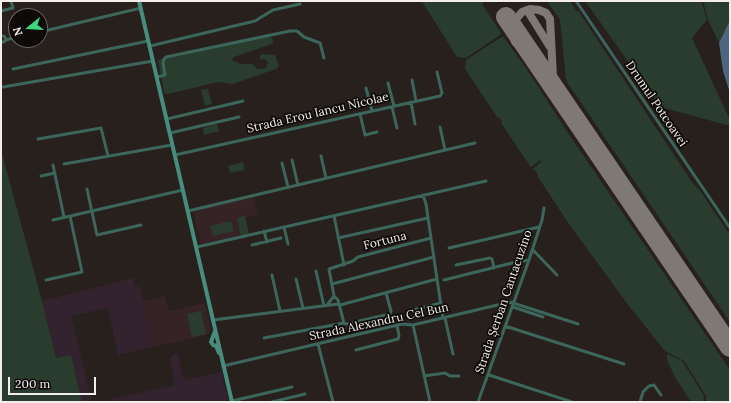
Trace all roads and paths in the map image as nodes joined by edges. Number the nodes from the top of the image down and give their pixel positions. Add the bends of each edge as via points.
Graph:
1 (11, 1) edge
2 (139, 1) edge
3 (576, 1) edge
4 (300, 4) dead end
5 (141, 8) junction
6 (1, 11) edge
7 (48, 30) edge
8 (1, 36) edge
9 (6, 40) joint
10 (148, 41) junction
11 (1, 42) edge
12 (150, 46) junction
13 (324, 58) dead end
14 (153, 61) junction
15 (13, 69) dead end
16 (437, 72) dead end
17 (157, 77) junction
18 (412, 80) dead end
19 (388, 83) dead end
20 (3, 87) dead end
21 (366, 88) dead end
22 (242, 101) dead end
23 (416, 101) junction
24 (410, 102) junction
25 (393, 106) junction
26 (372, 111) junction
27 (360, 114) junction
28 (239, 117) dead end
29 (167, 120) junction
30 (416, 124) dead end
31 (440, 127) dead end
32 (397, 128) dead end
33 (377, 132) dead end
34 (170, 133) junction
35 (38, 139) dead end
36 (475, 143) dead end
37 (172, 145) junction
38 (445, 150) junction
39 (175, 155) junction
40 (108, 156) junction
41 (321, 156) dead end
42 (292, 160) dead end
43 (282, 163) dead end
44 (64, 164) dead end
45 (53, 165) dead end
46 (54, 173) junction
47 (41, 176) dead end
48 (326, 178) junction
49 (486, 181) dead end
50 (298, 185) junction
51 (288, 187) junction
52 (87, 189) dead end
53 (183, 190) junction
54 (423, 195) junction
55 (544, 208) dead end
56 (92, 211) junction
57 (188, 211) junction
58 (70, 216) junction
59 (334, 216) junction
60 (64, 217) junction
61 (428, 218) junction
62 (53, 220) dead end
63 (141, 225) dead end
64 (284, 227) junction
65 (539, 227) junction
66 (730, 228) edge
67 (264, 231) junction
68 (281, 238) dead end
69 (338, 238) junction
70 (432, 238) junction
71 (267, 242) junction
72 (288, 244) dead end
73 (252, 245) dead end
74 (197, 247) junction
75 (449, 248) dead end
76 (533, 250) junction
77 (434, 257) junction
78 (529, 260) junction
79 (344, 265) junction
80 (456, 265) dead end
81 (494, 268) junction
82 (316, 271) dead end
83 (272, 275) dead end
84 (557, 275) dead end
85 (437, 279) junction
86 (46, 280) dead end
87 (296, 280) dead end
88 (444, 280) dead end
89 (332, 284) junction
90 (386, 293) junction
91 (334, 296) junction
92 (441, 303) junction
93 (325, 305) junction
94 (339, 305) junction
95 (513, 305) junction
96 (303, 308) junction
97 (413, 310) dead end
98 (280, 311) junction
99 (543, 317) dead end
100 (444, 318) junction
101 (213, 320) junction
102 (344, 323) junction
103 (578, 324) dead end
104 (397, 325) junction
105 (413, 325) junction
106 (506, 326) junction
107 (215, 329) junction
108 (213, 338) junction
109 (264, 338) dead end
110 (218, 343) junction
111 (318, 344) junction
112 (356, 350) dead end
113 (453, 354) dead end
114 (624, 364) dead end
115 (223, 366) junction
116 (490, 375) junction
117 (424, 376) junction
118 (459, 376) dead end
119 (292, 387) dead end
120 (305, 394) dead end
121 (661, 395) dead end
122 (232, 402) edge
123 (272, 402) edge
124 (333, 402) edge
125 (430, 402) edge
126 (478, 402) edge
127 (572, 402) edge
128 (640, 402) edge

1 - 6 street via 12,8
2 - 5 street
3 - 66 street, Drumul Potcoavei
4 - 12 street via 272,10 255,21
5 - 7 street
5 - 10 street
8 - 9 street
9 - 11 street
10 - 12 street
10 - 15 street
12 - 14 street
13 - 17 street via 320,43 304,37 297,31 290,31 166,57 163,63 165,75
14 - 17 street
14 - 20 street
16 - 23 street, Strada Erou Iancu Nicolae via 442,94
17 - 29 street
18 - 23 street
19 - 25 street
21 - 26 street
22 - 29 street
23 - 24 street, Strada Erou Iancu Nicolae
24 - 25 street, Strada Erou Iancu Nicolae
24 - 30 street
25 - 26 street, Strada Erou Iancu Nicolae
25 - 32 street
26 - 27 street, Strada Erou Iancu Nicolae
27 - 33 street via 365,135
27 - 39 street, Strada Erou Iancu Nicolae
28 - 34 street
29 - 34 street
31 - 38 street
34 - 37 street
35 - 40 street via 101,128
36 - 38 street
37 - 39 street
37 - 40 street
38 - 48 street
39 - 53 street
40 - 44 street
41 - 48 street
42 - 50 street
43 - 51 street
45 - 46 street
46 - 47 street
46 - 60 street
48 - 50 street
49 - 54 street
50 - 51 street
51 - 57 street
52 - 56 street
53 - 56 street
53 - 57 street
54 - 59 street
54 - 61 street
55 - 65 street, Strada Șerban Cantacuzino
56 - 58 street
56 - 63 street via 97,235
57 - 74 street
58 - 60 street
58 - 86 street via 82,272
59 - 64 street
59 - 69 street
60 - 62 street
61 - 69 street
61 - 70 street
64 - 67 street
64 - 72 street
65 - 75 street
65 - 76 street, Strada Șerban Cantacuzino
67 - 71 street
67 - 74 street
68 - 71 street
69 - 79 street
70 - 77 street
70 - 79 street, Fortuna via 358,256
71 - 73 street
74 - 101 street
76 - 78 street, Strada Șerban Cantacuzino
76 - 84 street
77 - 85 street
77 - 89 street
78 - 81 street
78 - 95 street, Strada Șerban Cantacuzino
79 - 89 street, Fortuna via 328,270
80 - 81 street via 490,258
81 - 88 street
82 - 93 street
83 - 98 street
85 - 90 street
85 - 92 street
87 - 96 street
89 - 91 street
90 - 94 street
90 - 102 street via 390,314
91 - 93 street
91 - 94 street
92 - 97 street
92 - 100 street
93 - 94 street
93 - 96 street
94 - 102 street
95 - 99 street
95 - 100 street, Strada Alexandru Cel Bun via 510,302
95 - 103 street
95 - 106 street, Strada Șerban Cantacuzino
96 - 98 street
98 - 101 street
100 - 105 street, Strada Alexandru Cel Bun
100 - 113 street
101 - 107 street
102 - 109 street
104 - 105 street, Strada Alexandru Cel Bun
104 - 111 street, Strada Alexandru Cel Bun
104 - 112 street via 398,339
105 - 117 street
106 - 114 street
106 - 116 street, Strada Șerban Cantacuzino
107 - 108 street
107 - 110 street
108 - 110 street via 216,338
108 - 110 street via 213,346
110 - 115 street
111 - 115 street, Strada Alexandru Cel Bun
111 - 124 street
115 - 122 street
116 - 126 street, Strada Șerban Cantacuzino
116 - 127 street
117 - 118 street via 445,373
117 - 125 street
119 - 122 street
120 - 123 street
121 - 128 street via 652,385 646,388

